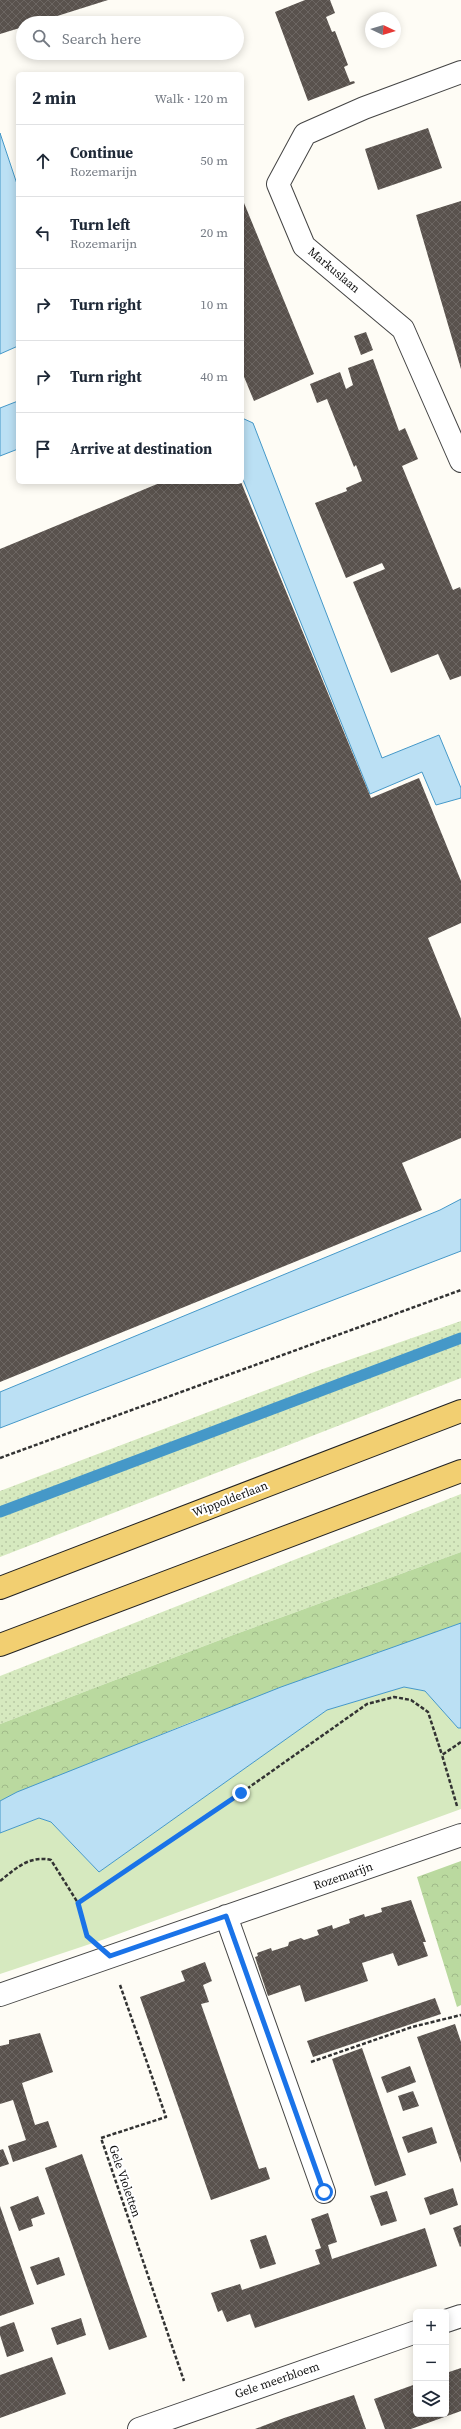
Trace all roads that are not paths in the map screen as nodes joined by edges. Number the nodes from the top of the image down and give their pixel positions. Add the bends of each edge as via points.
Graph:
1 (461, 72) edge
2 (461, 461) edge
3 (461, 1411) edge
4 (461, 1471) edge
5 (0, 1588) edge
6 (0, 1645) edge
7 (460, 1824) edge
8 (226, 1916) junction
9 (0, 1995) edge
10 (324, 2192) dead end
11 (461, 2316) edge
12 (449, 2320) edge
13 (413, 2333) edge
14 (139, 2429) edge

1 - 2 street, Markuslaan via 364,108 305,134 278,184 304,246 403,329
3 - 5 main road, Wippolderlaan
4 - 6 main road
7 - 8 street, Rozemarijn
8 - 9 street, Rozemarijn
8 - 10 street
11 - 12 street
13 - 14 street, Gele meerbloem

